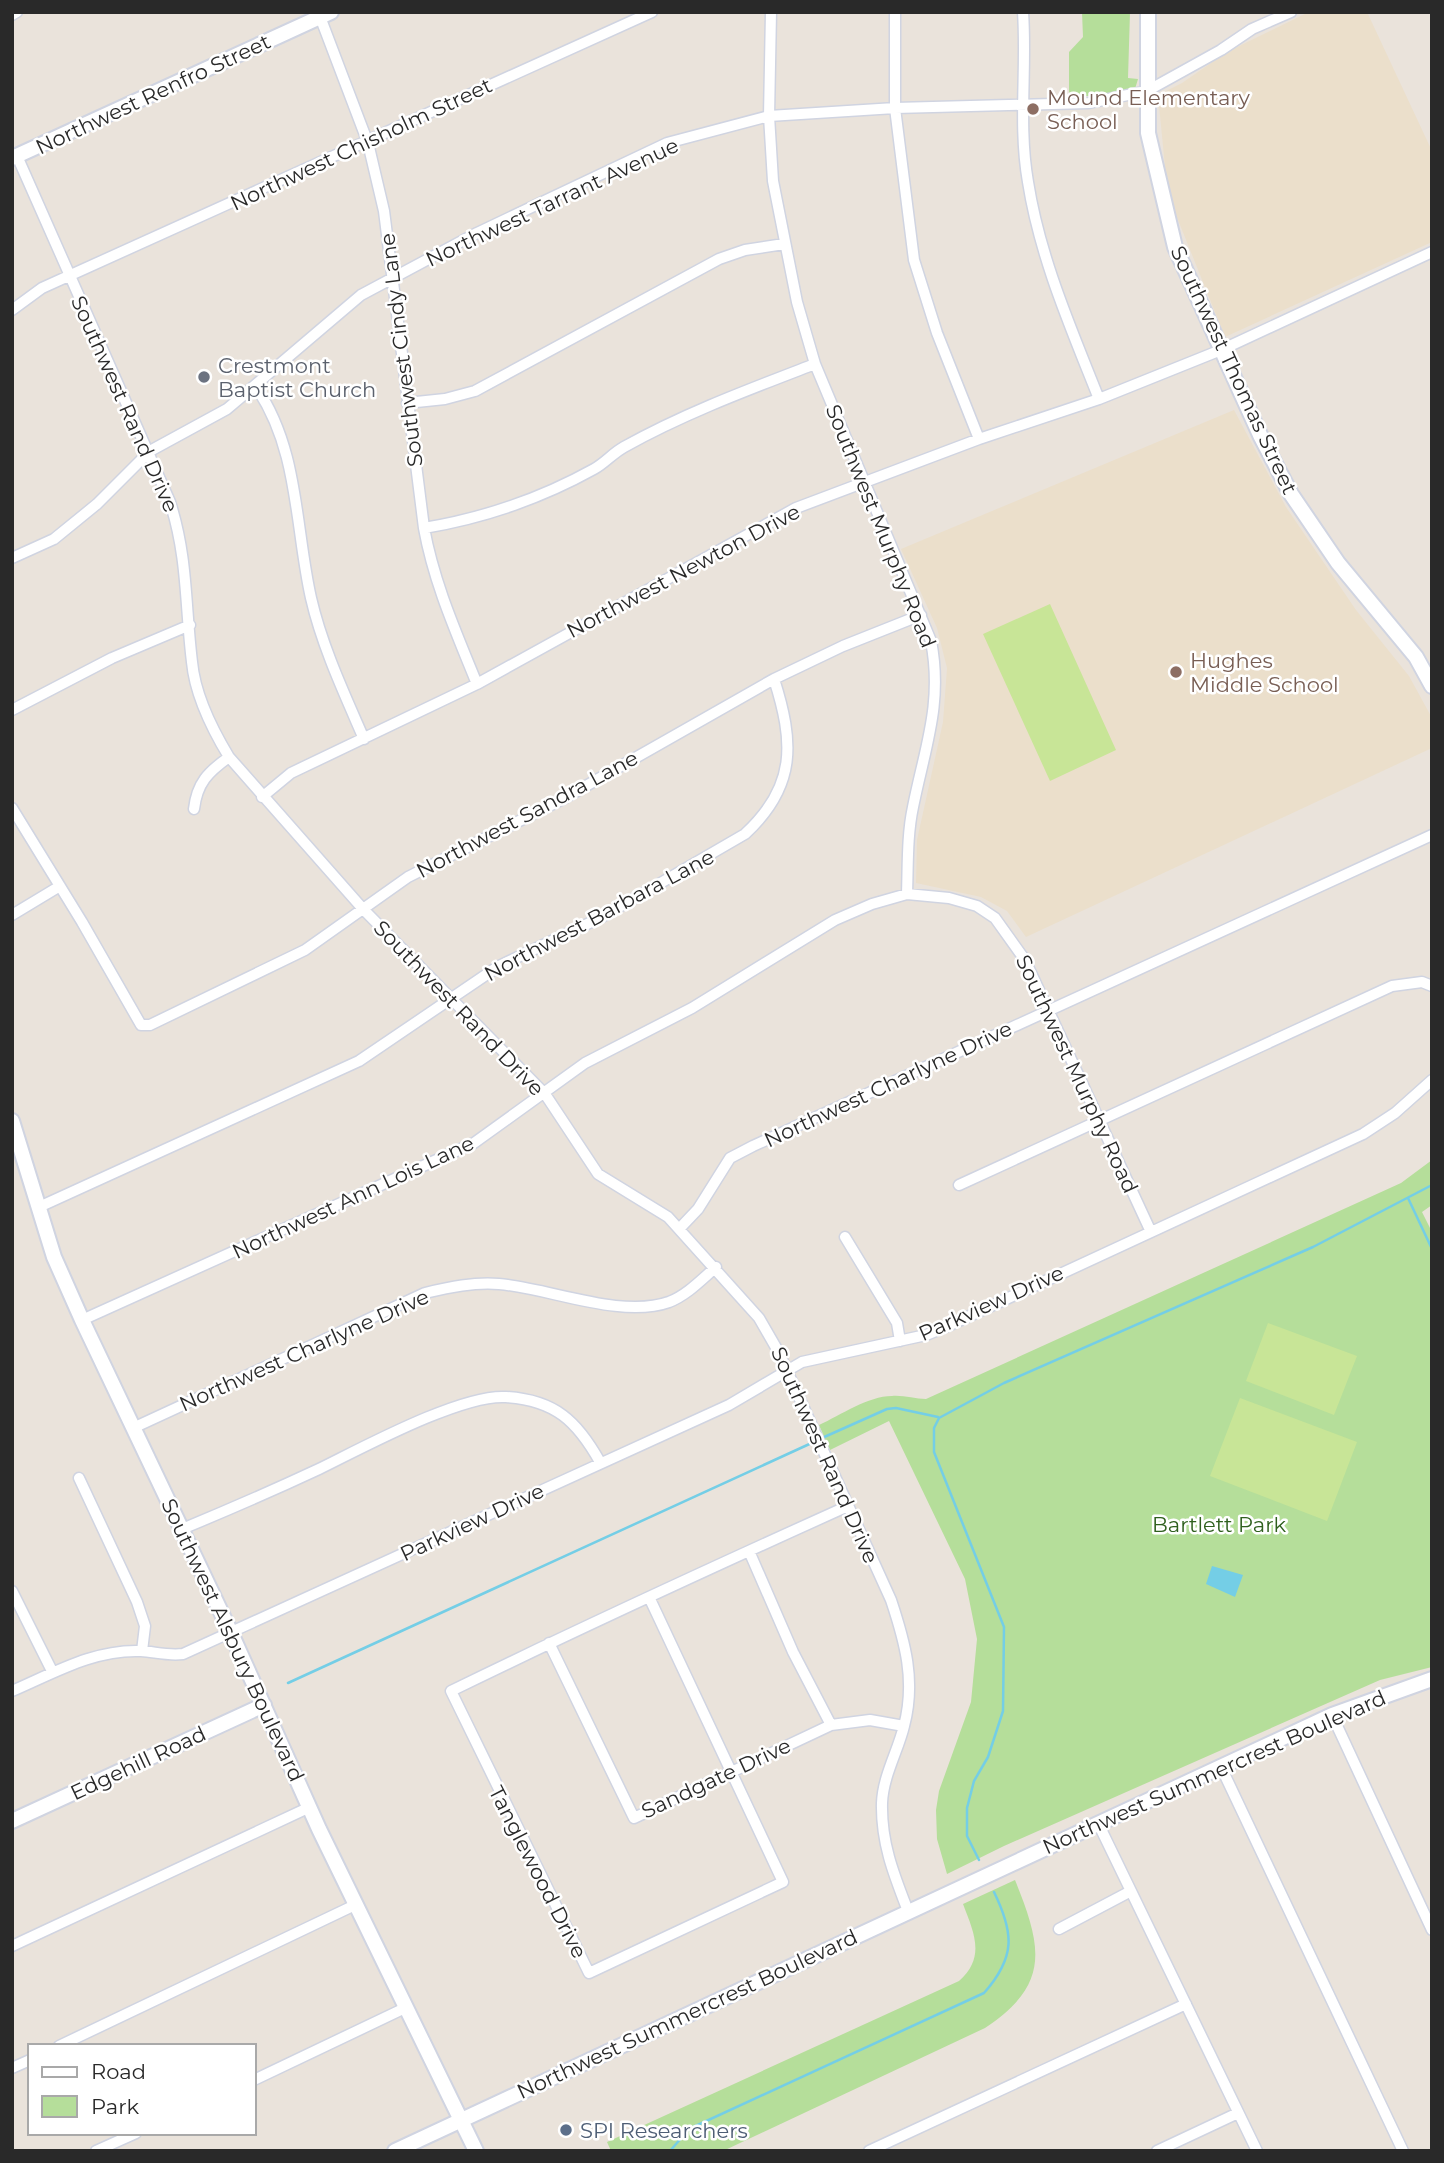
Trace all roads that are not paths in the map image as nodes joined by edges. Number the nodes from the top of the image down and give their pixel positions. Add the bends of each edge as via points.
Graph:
1 (17, 12) edge
2 (652, 12) edge
3 (771, 12) edge
4 (895, 12) edge
5 (1023, 12) edge
6 (1148, 12) edge
7 (1291, 12) edge
8 (323, 14) edge
9 (12, 15) edge
10 (1147, 92) junction
11 (1021, 104) junction
12 (895, 108) junction
13 (768, 116) junction
14 (368, 142) junction
15 (14, 157) edge
16 (784, 244) junction
17 (1432, 253) edge
18 (69, 276) junction
19 (393, 277) junction
20 (12, 310) edge
21 (1221, 350) junction
22 (814, 364) junction
23 (256, 387) junction
24 (1099, 399) junction
25 (407, 403) junction
26 (979, 439) junction
27 (150, 451) junction
28 (863, 481) junction
29 (424, 528) junction
30 (12, 558) edge
31 (920, 615) junction
32 (190, 625) junction
33 (774, 679) junction
34 (477, 684) junction
35 (1432, 686) edge
36 (12, 710) edge
37 (364, 739) junction
38 (229, 757) junction
39 (262, 797) junction
40 (12, 808) edge
41 (194, 809) dead end
42 (1432, 835) edge
43 (60, 886) junction
44 (907, 894) junction
45 (363, 909) junction
46 (12, 915) edge
47 (1432, 986) edge
48 (449, 999) junction
49 (1049, 1010) junction
50 (1432, 1080) edge
51 (545, 1094) junction
52 (12, 1121) edge
53 (1100, 1122) junction
54 (959, 1185) dead end
55 (39, 1207) junction
56 (680, 1228) junction
57 (1151, 1232) junction
58 (845, 1237) dead end
59 (716, 1268) junction
60 (82, 1320) junction
61 (900, 1340) junction
62 (786, 1371) junction
63 (133, 1428) junction
64 (600, 1462) junction
65 (79, 1478) dead end
66 (848, 1507) junction
67 (182, 1529) junction
68 (748, 1551) junction
69 (12, 1591) edge
70 (649, 1597) junction
71 (231, 1633) junction
72 (549, 1643) junction
73 (142, 1651) junction
74 (52, 1671) junction
75 (1432, 1679) edge
76 (12, 1691) edge
77 (264, 1705) junction
78 (1332, 1716) junction
79 (831, 1725) junction
80 (904, 1726) junction
81 (1221, 1767) junction
82 (729, 1770) junction
83 (310, 1807) junction
84 (12, 1821) edge
85 (1098, 1823) junction
86 (1131, 1891) junction
87 (355, 1905) junction
88 (908, 1911) junction
89 (1059, 1929) dead end
90 (1432, 1930) edge
91 (12, 1946) edge
92 (1186, 2004) junction
93 (405, 2008) junction
94 (63, 2044) edge
95 (28, 2061) edge
96 (12, 2068) edge
97 (256, 2079) edge
98 (1238, 2113) junction
99 (461, 2120) junction
100 (132, 2135) edge
101 (96, 2151) edge
102 (395, 2151) edge
103 (476, 2151) edge
104 (869, 2151) edge
105 (1157, 2151) edge
106 (1256, 2151) edge
107 (1403, 2151) edge

1 - 9 street
2 - 14 street, Northwest Chisholm Street
3 - 13 street, Southwest Murphy Road
4 - 12 street
5 - 11 street
6 - 10 street, Southwest Thomas Street
7 - 10 street, Northwest Tarrant Avenue via 1252,29
8 - 14 street, Southwest Cindy Lane
8 - 15 street, Northwest Renfro Street
10 - 11 street, Northwest Tarrant Avenue via 1089,103
10 - 21 street, Southwest Thomas Street via 1148,133 1175,247
11 - 12 street, Northwest Tarrant Avenue
11 - 24 street via 1027,181 1041,244
12 - 13 street, Northwest Tarrant Avenue
12 - 26 street via 914,260
13 - 16 street, Southwest Murphy Road
13 - 19 street, Northwest Tarrant Avenue via 667,144
14 - 18 street, Northwest Chisholm Street
14 - 19 street, Southwest Cindy Lane
15 - 18 street, Southwest Rand Drive
16 - 22 street, Southwest Murphy Road
16 - 25 street via 719,258 475,391
17 - 21 street, Northwest Newton Drive
18 - 20 street, Northwest Chisholm Street via 42,288
18 - 27 street, Southwest Rand Drive
19 - 23 street, Northwest Tarrant Avenue via 330,319
19 - 25 street, Southwest Cindy Lane
21 - 24 street, Northwest Newton Drive
21 - 35 street, Southwest Thomas Street via 1261,437 1309,524 1416,657
22 - 28 street, Southwest Murphy Road
22 - 29 street via 712,404 622,448 544,495 462,522
23 - 27 street, Northwest Tarrant Avenue via 227,409
23 - 37 street via 267,402 288,455 311,599
24 - 26 street, Northwest Newton Drive
25 - 29 street, Southwest Cindy Lane
26 - 28 street, Northwest Newton Drive
27 - 30 street, Northwest Tarrant Avenue via 54,539
27 - 32 street, Southwest Rand Drive via 179,530
28 - 31 street, Southwest Murphy Road
28 - 34 street, Northwest Newton Drive via 748,532
29 - 34 street, Southwest Cindy Lane via 447,613
31 - 33 street, Northwest Sandra Lane
31 - 44 street, Southwest Murphy Road via 932,641 936,709 909,829
32 - 36 street via 112,658
32 - 38 street, Southwest Rand Drive via 199,689
33 - 45 street, Northwest Sandra Lane via 563,799 408,877
33 - 48 street, Northwest Barbara Lane via 788,736 787,771 765,816 705,860 602,917 499,966
34 - 37 street, Northwest Newton Drive
37 - 39 street, Northwest Newton Drive via 291,773
38 - 39 street, Southwest Rand Drive
38 - 41 street via 205,776
39 - 45 street, Southwest Rand Drive
40 - 43 street
42 - 49 street, Northwest Charlyne Drive
43 - 45 street, Northwest Sandra Lane via 141,1025 150,1025 305,950
43 - 46 street
44 - 49 street, Southwest Murphy Road via 949,898 977,906 995,918 1025,960
44 - 51 street, Northwest Ann Lois Lane via 835,920 692,1008 585,1063
45 - 48 street, Southwest Rand Drive
47 - 53 street via 1422,982 1392,986
48 - 51 street, Southwest Rand Drive
48 - 55 street, Northwest Barbara Lane via 359,1061
49 - 53 street, Southwest Murphy Road
49 - 56 street, Northwest Charlyne Drive via 730,1158 698,1209
50 - 57 street, Parkview Drive via 1363,1134
51 - 56 street, Southwest Rand Drive via 598,1174 656,1208
51 - 60 street, Northwest Ann Lois Lane via 474,1143
52 - 55 street, Southwest Alsbury Boulevard
53 - 54 street
53 - 57 street, Southwest Murphy Road
55 - 60 street, Southwest Alsbury Boulevard via 54,1257
56 - 59 street, Southwest Rand Drive
57 - 61 street, Parkview Drive via 948,1326
58 - 61 street via 897,1323
59 - 62 street, Southwest Rand Drive via 768,1331
59 - 63 street, Northwest Charlyne Drive via 684,1294 648,1306 500,1284 476,1283 425,1293
60 - 63 street, Southwest Alsbury Boulevard
61 - 62 street, Parkview Drive via 820,1356
62 - 64 street, Parkview Drive via 729,1405
62 - 66 street, Southwest Rand Drive
63 - 67 street, Southwest Alsbury Boulevard
64 - 67 street via 584,1433 563,1413 529,1400 484,1398
64 - 71 street, Parkview Drive
65 - 73 street via 137,1602 145,1626
66 - 68 street
66 - 80 street, Southwest Rand Drive via 905,1640 910,1674
67 - 71 street, Southwest Alsbury Boulevard
68 - 70 street
68 - 79 street
69 - 74 street
70 - 72 street
70 - 82 street
71 - 73 street, Parkview Drive via 183,1654
71 - 77 street, Southwest Alsbury Boulevard
72 - 82 street, Sandgate Drive via 634,1818
72 - 82 street, Tanglewood Drive via 451,1691 589,1973 783,1882
73 - 74 street, Parkview Drive via 78,1661
74 - 76 street, Parkview Drive
75 - 78 street, Northwest Summercrest Boulevard
77 - 83 street, Southwest Alsbury Boulevard
77 - 84 street, Edgehill Road
78 - 81 street, Northwest Summercrest Boulevard
78 - 90 street
79 - 80 street, Sandgate Drive via 870,1720
79 - 82 street, Sandgate Drive
80 - 88 street, Southwest Rand Drive via 882,1800 892,1874
81 - 85 street, Northwest Summercrest Boulevard
81 - 107 street
83 - 87 street, Southwest Alsbury Boulevard
83 - 91 street
85 - 86 street
85 - 88 street, Northwest Summercrest Boulevard
86 - 89 street
86 - 92 street
87 - 93 street, Southwest Alsbury Boulevard
87 - 94 street
88 - 99 street, Northwest Summercrest Boulevard
92 - 98 street
92 - 104 street
93 - 97 street
93 - 99 street, Southwest Alsbury Boulevard
95 - 96 street
98 - 105 street
98 - 106 street
99 - 102 street, Northwest Summercrest Boulevard
99 - 103 street, Southwest Alsbury Boulevard
100 - 101 street

